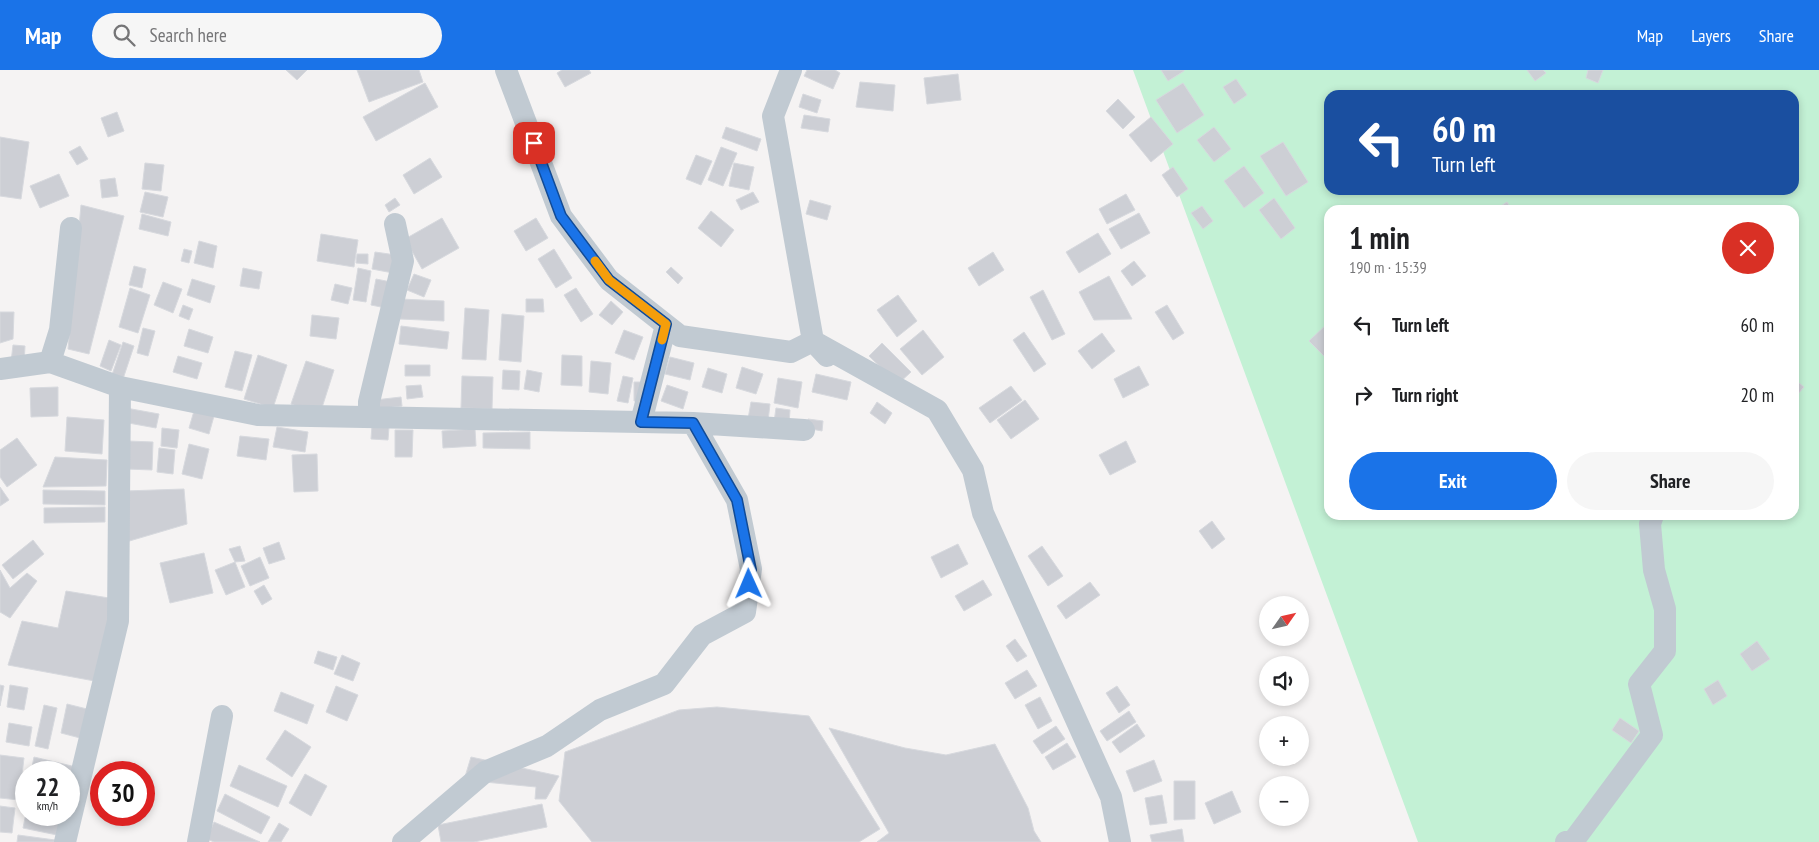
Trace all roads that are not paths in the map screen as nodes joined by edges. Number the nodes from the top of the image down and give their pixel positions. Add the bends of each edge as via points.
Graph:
1 (506, 70) edge
2 (791, 70) edge
3 (395, 224) dead end
4 (71, 228) dead end
5 (666, 324) junction
6 (820, 348) junction
7 (50, 362) junction
8 (0, 369) edge
9 (120, 387) junction
10 (368, 417) junction
11 (641, 422) junction
12 (693, 423) junction
13 (804, 430) dead end
14 (1651, 520) edge
15 (222, 716) dead end
16 (1577, 841) edge
17 (64, 842) edge
18 (198, 842) edge
19 (403, 842) edge
20 (1120, 842) edge

1 - 5 street via 561,216 609,280
2 - 6 street via 773,116
3 - 10 street via 403,262
4 - 7 street via 60,330
5 - 6 street via 680,336 790,352
5 - 11 street
6 - 20 street via 937,410 973,470 983,513 1112,797
7 - 8 street
7 - 9 street
9 - 10 street via 258,415
9 - 17 street via 118,621
10 - 11 street
11 - 12 street
12 - 13 street
12 - 19 street via 737,500 751,570 746,612 702,636 664,684 600,710 546,746 485,772
14 - 16 street via 1654,570 1666,609 1665,651 1639,684 1652,735
15 - 18 street

